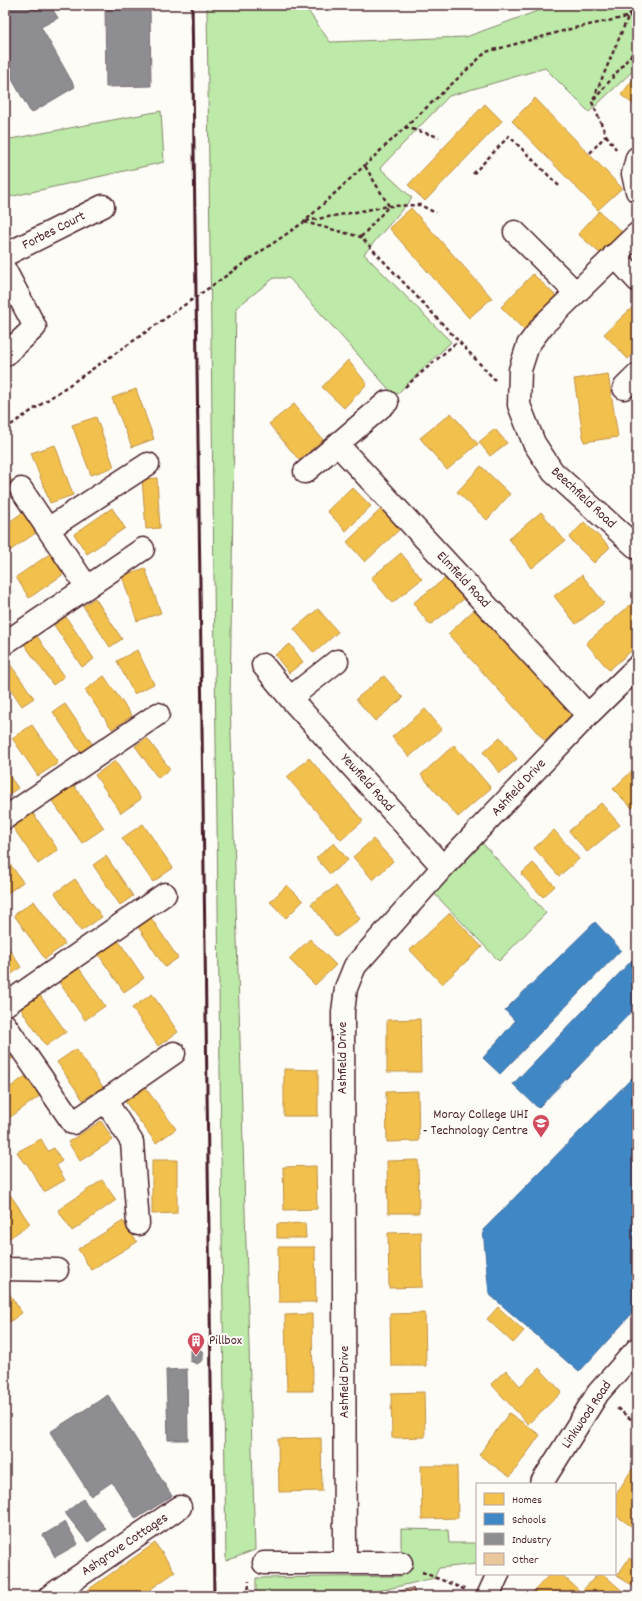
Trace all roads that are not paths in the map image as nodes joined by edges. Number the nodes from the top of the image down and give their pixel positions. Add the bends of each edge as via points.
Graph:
1 (637, 158) edge
2 (637, 191) edge
3 (103, 206) dead end
4 (515, 232) dead end
5 (637, 234) edge
6 (5, 255) edge
7 (614, 255) junction
8 (5, 270) edge
9 (637, 280) edge
10 (576, 293) junction
11 (5, 355) edge
12 (387, 402) road end
13 (338, 445) junction
14 (148, 464) dead end
15 (305, 472) dead end
16 (21, 489) dead end
17 (48, 529) junction
18 (631, 542) edge
19 (143, 549) dead end
20 (87, 587) junction
21 (5, 643) edge
22 (337, 661) dead end
23 (263, 665) dead end
24 (637, 667) edge
25 (290, 698) junction
26 (158, 714) dead end
27 (588, 715) junction
28 (5, 818) edge
29 (443, 867) junction
30 (166, 894) dead end
31 (5, 1005) edge
32 (5, 1025) edge
33 (174, 1053) dead end
34 (105, 1100) junction
35 (138, 1224) dead end
36 (5, 1269) edge
37 (57, 1270) dead end
38 (637, 1349) edge
39 (542, 1483) edge
40 (180, 1507) dead end
41 (264, 1563) dead end
42 (345, 1563) junction
43 (401, 1563) road end
44 (497, 1575) edge
45 (481, 1594) edge
46 (50, 1596) edge

1 - 2 street via 634,174
3 - 6 street, Forbes Court
4 - 10 street
5 - 7 street, Beechfield Road
7 - 9 street
7 - 10 street, Beechfield Road
8 - 11 street via 35,327
10 - 18 street, Beechfield Road via 543,325 528,345 520,370 519,405 534,443 553,472
12 - 13 street
13 - 15 street
13 - 27 street, Elmfield Road
14 - 17 street
16 - 17 street
17 - 20 street
19 - 20 street
20 - 21 street
22 - 25 street
23 - 25 street, Yewfield Road
24 - 27 street, Ashfield Drive
25 - 29 street, Yewfield Road
26 - 28 street
27 - 29 street, Ashfield Drive
29 - 42 street, Ashfield Drive via 355,966 346,988 343,1012
30 - 31 street
32 - 34 street via 73,1123
33 - 34 street
34 - 35 street via 132,1142
36 - 37 street
38 - 39 street, Linkwood Road via 598,1393
40 - 46 street, Ashgrove Cottages
41 - 42 street
42 - 43 street
44 - 45 street

